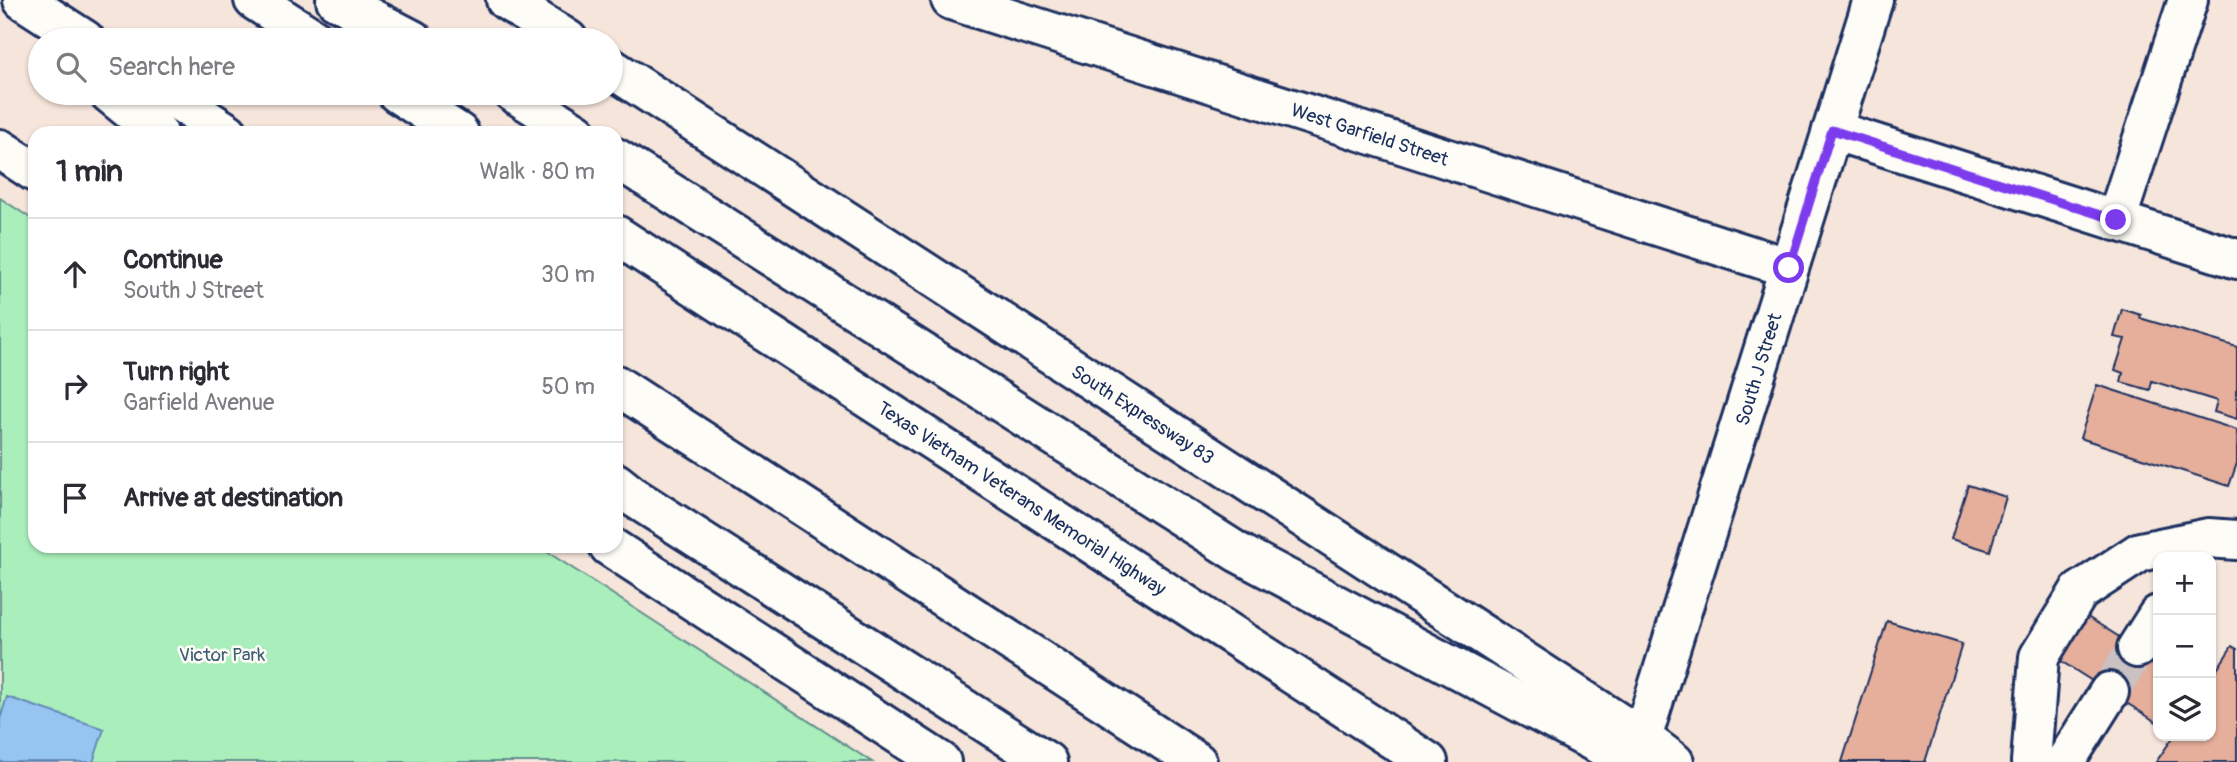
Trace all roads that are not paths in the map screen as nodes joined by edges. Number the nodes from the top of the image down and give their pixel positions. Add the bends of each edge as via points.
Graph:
1 (23, 0) edge
2 (254, 0) edge
3 (336, 0) edge
4 (506, 0) edge
5 (951, 0) edge
6 (1873, 0) edge
7 (2188, 0) edge
8 (0, 3) edge
9 (30, 28) edge
10 (66, 28) edge
11 (297, 28) edge
12 (391, 28) edge
13 (549, 28) edge
14 (623, 76) edge
15 (124, 105) edge
16 (185, 105) edge
17 (416, 105) edge
18 (533, 105) edge
19 (149, 126) edge
20 (217, 126) edge
21 (448, 126) edge
22 (566, 126) edge
23 (1832, 130) junction
24 (0, 149) edge
25 (623, 162) edge
26 (28, 167) edge
27 (2116, 220) junction
28 (623, 240) edge
29 (2237, 259) edge
30 (1789, 268) junction
31 (623, 390) edge
32 (623, 488) edge
33 (2213, 545) edge
34 (620, 553) edge
35 (2153, 623) edge
36 (2137, 648) tunnel mouth
37 (2109, 692) tunnel mouth
38 (1637, 750) edge
39 (941, 762) edge
40 (1047, 762) edge
41 (1197, 762) edge
42 (1428, 762) edge
43 (1674, 762) edge
44 (2031, 762) edge
45 (2065, 762) edge

1 - 10 main road
2 - 11 main road
3 - 12 main road
4 - 13 main road
5 - 30 main road, West Garfield Street
6 - 23 main road, South J Street
7 - 27 main road
8 - 9 main road
14 - 38 main road, South Expressway 83
15 - 19 main road
16 - 20 main road
17 - 21 main road
18 - 22 main road
23 - 27 main road
23 - 30 main road, South J Street
24 - 26 main road
25 - 38 main road via 1237,552
27 - 29 main road
28 - 42 main road, Texas Vietnam Veterans Memorial Highway
30 - 38 main road, South J Street
31 - 41 main road
32 - 40 main road
33 - 44 main road via 2140,552 2079,593 2039,657
34 - 39 main road
35 - 36 main road
37 - 45 main road
38 - 43 main road, South Expressway 83

